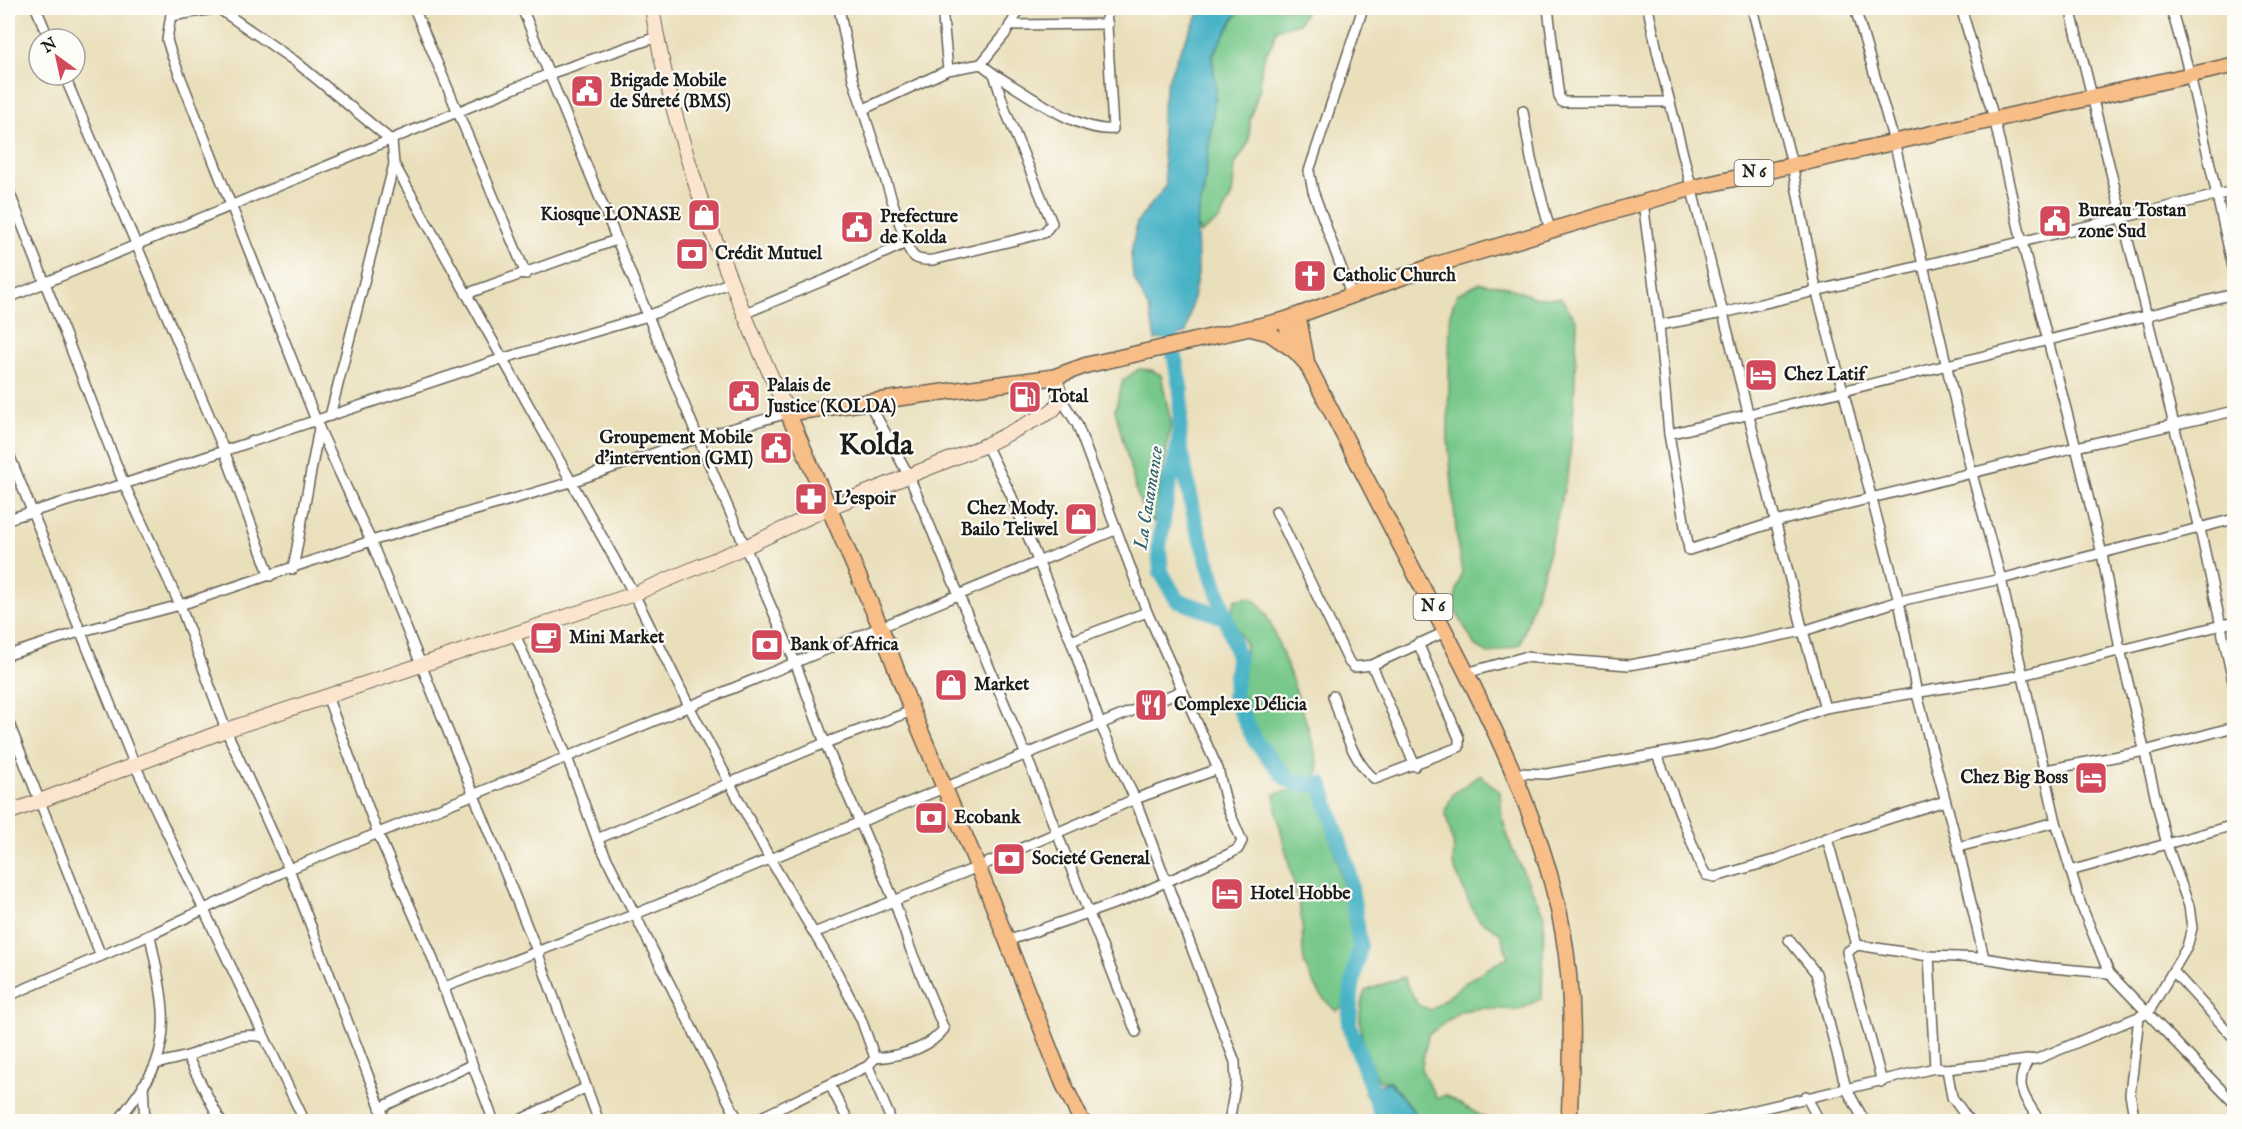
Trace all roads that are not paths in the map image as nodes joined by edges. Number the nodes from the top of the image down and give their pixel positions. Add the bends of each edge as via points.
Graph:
1 (36, 8) edge
2 (219, 8) edge
3 (414, 8) edge
4 (522, 8) edge
5 (652, 8) edge
6 (839, 8) edge
7 (942, 8) edge
8 (1020, 8) edge
9 (1106, 8) edge
10 (1363, 8) edge
11 (1548, 8) edge
12 (1648, 8) edge
13 (1752, 8) edge
14 (1855, 8) edge
15 (1961, 8) edge
16 (2070, 8) edge
17 (2171, 8) edge
18 (172, 12) edge
19 (1108, 24) junction
20 (1010, 26) junction
21 (45, 27) edge
22 (657, 37) junction
23 (981, 64) junction
24 (2235, 65) edge
25 (948, 70) junction
26 (549, 74) junction
27 (994, 74) junction
28 (2190, 75) junction
29 (69, 87) edge
30 (2091, 96) junction
31 (1670, 102) junction
32 (864, 109) junction
33 (1523, 111) dead end
34 (458, 114) junction
35 (1994, 118) junction
36 (392, 141) junction
37 (1894, 141) junction
38 (394, 164) junction
39 (1792, 164) junction
40 (1692, 188) junction
41 (8, 189) edge
42 (2235, 191) edge
43 (2217, 196) junction
44 (1643, 202) junction
45 (232, 206) junction
46 (2121, 219) junction
47 (1550, 230) junction
48 (616, 240) junction
49 (2022, 242) junction
50 (906, 243) junction
51 (135, 245) junction
52 (1923, 264) junction
53 (2235, 272) edge
54 (526, 274) junction
55 (731, 282) junction
56 (47, 284) junction
57 (1816, 289) junction
58 (465, 294) junction
59 (2235, 294) edge
60 (1352, 297) junction
61 (8, 298) edge
62 (743, 314) junction
63 (1723, 314) junction
64 (648, 316) junction
65 (2145, 317) junction
66 (1292, 318) junction
67 (1659, 325) junction
68 (1253, 330) junction
69 (2047, 339) junction
70 (1294, 350) junction
71 (501, 359) junction
72 (1307, 364) junction
73 (1947, 367) junction
74 (1054, 377) junction
75 (1845, 391) junction
76 (1060, 397) junction
77 (869, 404) junction
78 (2235, 411) edge
79 (788, 413) junction
80 (330, 416) junction
81 (1750, 416) junction
82 (317, 423) junction
83 (2172, 425) junction
84 (1669, 434) junction
85 (698, 438) junction
86 (986, 445) junction
87 (2076, 447) junction
88 (224, 450) junction
89 (8, 452) edge
90 (1972, 474) junction
91 (909, 476) junction
92 (571, 482) junction
93 (124, 484) junction
94 (1870, 499) junction
95 (828, 508) junction
96 (31, 511) junction
97 (1276, 511) dead end
98 (8, 519) edge
99 (2235, 519) edge
100 (1775, 522) junction
101 (2200, 529) junction
102 (1115, 530) junction
103 (371, 541) junction
104 (747, 546) junction
105 (2102, 554) junction
106 (1037, 562) junction
107 (293, 569) junction
108 (270, 576) junction
109 (2001, 579) junction
110 (634, 594) junction
111 (959, 595) junction
112 (1899, 601) junction
113 (180, 605) junction
114 (1147, 612) junction
115 (2235, 622) edge
116 (2221, 625) junction
117 (880, 626) junction
118 (1803, 631) junction
119 (79, 632) junction
120 (1445, 632) junction
121 (515, 633) junction
122 (1071, 641) junction
123 (1418, 643) junction
124 (2120, 648) junction
125 (8, 656) edge
126 (795, 662) junction
127 (1372, 665) junction
128 (421, 667) junction
129 (1466, 673) junction
130 (2022, 675) junction
131 (2235, 686) edge
132 (1181, 691) junction
133 (1917, 694) junction
134 (327, 696) junction
135 (1333, 696) dead end
136 (689, 706) junction
137 (1825, 708) junction
138 (912, 711) junction
139 (8, 721) edge
140 (1100, 724) junction
141 (2235, 727) edge
142 (226, 730) junction
143 (825, 743) junction
144 (2145, 752) junction
145 (1026, 755) junction
146 (1657, 755) junction
147 (567, 757) junction
148 (134, 763) junction
149 (1415, 766) junction
150 (1218, 770) junction
151 (2046, 770) junction
152 (1513, 773) junction
153 (731, 783) junction
154 (944, 787) junction
155 (474, 795) junction
156 (1135, 799) junction
157 (1945, 801) junction
158 (37, 802) junction
159 (8, 813) edge
160 (2056, 822) junction
161 (860, 823) junction
162 (2235, 825) edge
163 (1058, 832) junction
164 (378, 834) junction
165 (1827, 838) junction
166 (597, 839) junction
167 (2167, 845) junction
168 (1958, 847) junction
169 (770, 860) junction
170 (978, 867) junction
171 (289, 869) junction
172 (2070, 871) junction
173 (1166, 880) junction
174 (894, 900) junction
175 (204, 909) junction
176 (1088, 914) junction
177 (633, 915) junction
178 (814, 933) junction
179 (150, 935) junction
180 (1789, 940) dead end
181 (1006, 941) junction
182 (1857, 945) junction
183 (537, 951) junction
184 (100, 956) junction
185 (1929, 956) junction
186 (1984, 958) junction
187 (2173, 972) junction
188 (2109, 974) junction
189 (442, 988) junction
190 (8, 996) edge
191 (2148, 1013) junction
192 (2139, 1017) junction
193 (1136, 1032) dead end
194 (264, 1037) junction
195 (2235, 1038) edge
196 (187, 1056) junction
197 (875, 1058) junction
198 (2029, 1059) junction
199 (156, 1064) junction
200 (471, 1065) junction
201 (868, 1066) junction
202 (1935, 1068) junction
203 (1947, 1070) junction
204 (1882, 1082) junction
205 (1063, 1083) junction
206 (143, 1084) junction
207 (830, 1085) junction
208 (585, 1088) junction
209 (1846, 1088) junction
210 (1806, 1096) junction
211 (2235, 1103) edge
212 (380, 1108) junction
213 (1754, 1112) junction
214 (890, 1115) dead end
215 (118, 1122) edge
216 (145, 1122) edge
217 (221, 1122) edge
218 (305, 1122) edge
219 (386, 1122) edge
220 (494, 1122) edge
221 (516, 1122) edge
222 (599, 1122) edge
223 (739, 1122) edge
224 (752, 1122) edge
225 (849, 1122) edge
226 (1071, 1122) edge
227 (1082, 1122) edge
228 (1229, 1122) edge
229 (1569, 1122) edge
230 (1704, 1122) edge
231 (1760, 1122) edge
232 (1820, 1122) edge
233 (1865, 1122) edge
234 (1970, 1122) edge
235 (2040, 1122) edge
236 (2135, 1122) edge

1 - 21 street
2 - 18 street
2 - 36 street via 296,62
3 - 34 street
4 - 26 street
5 - 22 main road
6 - 32 street via 853,79
7 - 25 street
8 - 20 street
9 - 19 street
10 - 60 street via 1309,171 1312,191
11 - 31 street via 1558,97 1562,102
12 - 31 street
13 - 39 street
14 - 37 street
15 - 35 street
16 - 30 street
17 - 28 street
18 - 45 street via 167,40 171,53
19 - 20 street
19 - 27 street via 1113,129 1098,130 1080,123
20 - 23 street
22 - 26 street
22 - 55 main road via 699,195
23 - 25 street
23 - 27 street
24 - 28 main road, N 6
25 - 32 street
26 - 34 street
26 - 48 street
27 - 50 street via 1052,223 1044,234 933,260 920,261 912,256
28 - 30 main road, N 6
28 - 43 street
29 - 51 street
30 - 35 main road, N 6
30 - 46 street
31 - 40 street
32 - 50 street
33 - 47 street
34 - 36 street
34 - 54 street
35 - 37 main road, N 6
35 - 49 street
36 - 38 street
36 - 45 street
37 - 39 main road, N 6
37 - 52 street
38 - 58 street
38 - 80 street
39 - 40 main road, N 6
39 - 57 street
40 - 44 main road, N 6
40 - 63 street
41 - 56 street
42 - 43 street
43 - 46 street
43 - 53 street
44 - 47 main road, N 6
44 - 67 street
45 - 51 street
45 - 82 street
46 - 49 street
46 - 65 street
47 - 60 main road, N 6 via 1435,265
48 - 54 street
48 - 64 street
49 - 52 street
49 - 69 street
50 - 62 street
51 - 56 street
51 - 88 street
52 - 57 street
52 - 73 street
54 - 58 street
55 - 62 main road
55 - 64 street
56 - 61 street
56 - 93 street
57 - 63 street
57 - 75 street
58 - 71 street
59 - 65 street
60 - 66 main road, N 6
62 - 79 main road
63 - 67 street
63 - 81 street
64 - 71 street
64 - 85 street
65 - 69 street
65 - 83 street
66 - 68 main road
66 - 70 main road, N 6
66 - 72 main road, N 6
67 - 84 street
68 - 70 main road via 1269,333
68 - 74 main road via 1087,365
69 - 73 street
69 - 87 street
70 - 72 main road, N 6
71 - 80 street
71 - 92 street
72 - 120 main road, N 6
73 - 75 street
73 - 90 street
74 - 76 main road
74 - 77 main road
75 - 81 street
75 - 94 street
76 - 86 main road via 1059,405 1052,411
76 - 102 street via 1077,423
77 - 79 main road
77 - 91 street
78 - 83 street
79 - 85 street
79 - 95 main road
80 - 82 street
81 - 84 street
81 - 100 street
82 - 88 street
82 - 103 street
82 - 107 street
83 - 87 street
83 - 101 street
84 - 100 street via 1689,550
85 - 92 street
85 - 104 street
86 - 91 main road
86 - 106 street
87 - 90 street
87 - 105 street
88 - 93 street
88 - 108 street
89 - 96 street
90 - 94 street
90 - 109 street
91 - 95 main road
91 - 111 street
92 - 103 street
92 - 110 street
93 - 96 street
93 - 113 street
94 - 100 street
94 - 112 street
95 - 104 main road
95 - 117 main road
96 - 98 street
96 - 119 street
97 - 127 street via 1349,662 1360,668
99 - 101 street
100 - 118 street
101 - 105 street
101 - 116 street
102 - 106 street
102 - 114 street
103 - 107 street
103 - 128 street
104 - 110 main road
104 - 126 street
105 - 109 street
105 - 124 street
106 - 111 street
106 - 122 street
107 - 108 street
108 - 113 street
109 - 112 street
109 - 130 street
110 - 121 main road
110 - 136 street
111 - 117 street
111 - 145 street
112 - 118 street
112 - 133 street
113 - 119 street
113 - 142 street
114 - 122 street
114 - 132 street
115 - 116 street
116 - 124 street
116 - 131 street
117 - 126 street
117 - 138 main road
118 - 129 street via 1629,665 1524,657
118 - 137 street
119 - 125 street
119 - 148 street
120 - 123 street
120 - 129 main road, N 6
121 - 128 main road
121 - 147 street
122 - 140 street
123 - 127 street
123 - 149 street via 1460,744
124 - 130 street
124 - 144 street
126 - 136 street
126 - 143 street
127 - 149 street
128 - 134 main road
128 - 155 street
129 - 152 main road, N 6
130 - 133 street
130 - 151 street
132 - 140 street
132 - 150 street
133 - 137 street
133 - 157 street
134 - 142 main road
134 - 164 street
135 - 149 street via 1366,772 1375,779
136 - 147 street
136 - 153 street
137 - 146 street via 1713,744
138 - 143 street
138 - 154 main road
139 - 158 street
140 - 145 street
140 - 156 street
141 - 144 street
142 - 148 main road
142 - 171 street
143 - 153 street
143 - 161 street
144 - 151 street
144 - 167 street
145 - 154 street
145 - 163 street
146 - 152 street via 1547,774
146 - 165 street via 1706,874 1715,877 1774,860
147 - 155 street
147 - 166 street
148 - 158 main road
148 - 175 street
150 - 156 street
150 - 173 street via 1227,806 1242,841 1238,849
151 - 160 street
152 - 229 main road, N 6 via 1545,856 1562,931 1571,993
153 - 166 street
153 - 169 street
154 - 161 street
154 - 170 main road
155 - 164 street
155 - 183 street
156 - 163 street
156 - 173 street
157 - 165 street
157 - 168 street
158 - 159 main road
158 - 184 street
160 - 168 street
160 - 172 street
161 - 169 street
161 - 174 street
162 - 167 street
163 - 170 street
163 - 176 street
164 - 171 street
164 - 189 street
165 - 182 street
166 - 177 street
167 - 172 street
167 - 187 street via 2189,906 2192,928
168 - 186 street
169 - 177 street
169 - 178 street
170 - 174 street
170 - 181 main road
171 - 175 street
171 - 212 street
172 - 188 street
173 - 176 street
173 - 228 street via 1235,1062
174 - 178 street
174 - 197 street via 944,1029 924,1046 894,1057
175 - 179 street
175 - 194 street
176 - 181 street
176 - 193 street
177 - 183 street
177 - 223 street
178 - 197 street via 861,1019
179 - 184 street
179 - 199 street via 165,1017
180 - 209 street via 1816,973
181 - 205 main road
182 - 185 street
182 - 204 street via 1847,952
183 - 189 street
183 - 208 street
184 - 190 street
185 - 186 street
185 - 202 street
186 - 188 street
187 - 191 street
187 - 195 street
188 - 191 street
189 - 200 street
191 - 192 street
191 - 211 street
192 - 198 street via 2067,1048
192 - 236 street via 2130,1094
194 - 196 street via 234,1037
194 - 218 street
196 - 199 street
196 - 217 street
197 - 201 street
198 - 203 street
198 - 235 street via 2020,1073 2019,1084
199 - 206 street
200 - 212 street
200 - 220 street
201 - 207 street
201 - 214 street
202 - 203 street
202 - 204 street
203 - 234 street via 1952,1096
204 - 209 street
205 - 226 main road
205 - 227 main road
206 - 215 street
206 - 216 street
207 - 224 street
207 - 225 street
208 - 221 street
208 - 222 street
209 - 210 street
209 - 233 street
210 - 213 street
210 - 232 street
212 - 219 street
213 - 230 street
213 - 231 street

